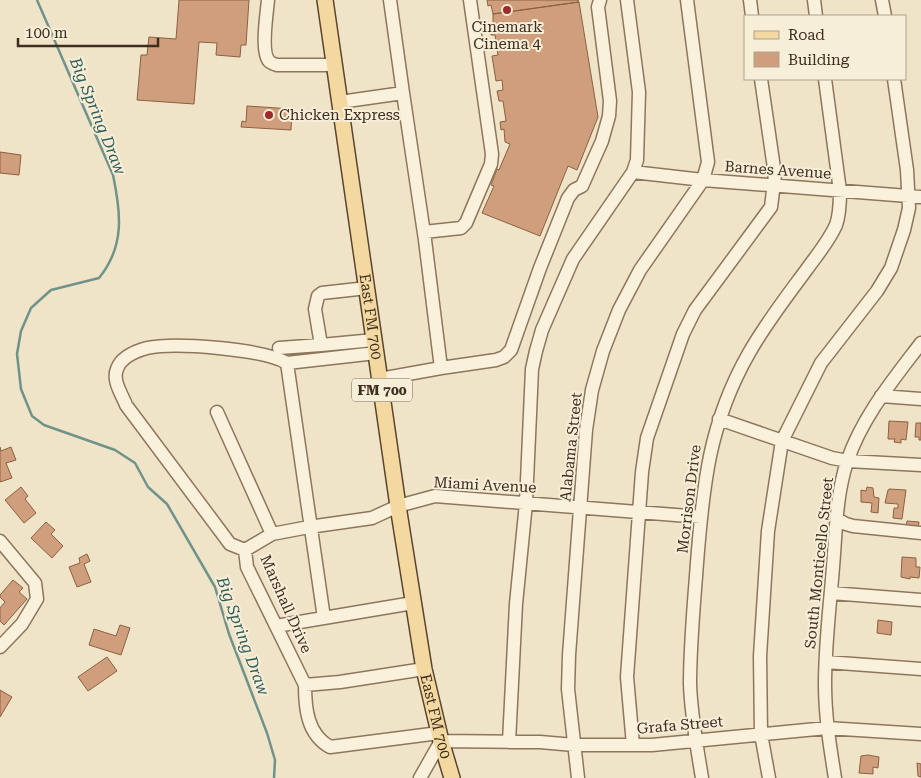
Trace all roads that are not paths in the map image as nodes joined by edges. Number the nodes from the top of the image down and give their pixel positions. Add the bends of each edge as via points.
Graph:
1 (268, 0) edge
2 (325, 0) edge
3 (390, 0) edge
4 (470, 0) edge
5 (600, 0) edge
6 (627, 0) edge
7 (687, 0) edge
8 (750, 0) edge
9 (814, 0) edge
10 (882, 0) edge
11 (752, 15) edge
12 (816, 15) edge
13 (885, 15) edge
14 (334, 66) junction
15 (761, 80) edge
16 (825, 80) edge
17 (894, 80) edge
18 (403, 93) junction
19 (340, 102) junction
20 (633, 172) junction
21 (703, 180) junction
22 (774, 186) junction
23 (840, 191) junction
24 (915, 196) edge
25 (424, 232) junction
26 (367, 288) junction
27 (921, 343) edge
28 (321, 345) junction
29 (375, 347) junction
30 (280, 348) dead end
31 (287, 362) junction
32 (441, 368) junction
33 (380, 379) junction
34 (881, 396) junction
35 (921, 399) edge
36 (217, 412) dead end
37 (719, 419) junction
38 (782, 441) junction
39 (848, 461) junction
40 (921, 465) edge
41 (526, 503) junction
42 (398, 506) junction
43 (581, 507) junction
44 (639, 512) junction
45 (701, 517) junction
46 (837, 519) junction
47 (311, 527) junction
48 (921, 532) edge
49 (272, 534) junction
50 (0, 541) edge
51 (245, 550) junction
52 (831, 592) junction
53 (921, 600) edge
54 (413, 602) junction
55 (324, 618) junction
56 (276, 626) junction
57 (0, 647) edge
58 (826, 662) junction
59 (424, 669) junction
60 (921, 669) edge
61 (305, 684) junction
62 (827, 728) junction
63 (761, 734) junction
64 (921, 734) edge
65 (440, 737) junction
66 (696, 741) junction
67 (509, 742) junction
68 (633, 745) junction
69 (574, 746) junction
70 (420, 778) edge
71 (452, 778) edge
72 (578, 778) edge
73 (702, 778) edge
74 (769, 778) edge
75 (835, 778) edge

1 - 14 street via 265,46 270,62 277,65
2 - 14 main road, East FM 700 / FM 700
3 - 18 street
4 - 25 street via 491,164 466,223 461,228
5 - 32 street via 598,7 610,102 602,141 582,186 568,198 511,350 496,360
6 - 20 street via 639,92 637,160
7 - 21 street, Alabama Street via 708,162
8 - 11 street
9 - 12 street
10 - 13 street
14 - 19 main road, East FM 700 / FM 700
15 - 22 street
16 - 23 street, Morrison Drive
17 - 24 street via 907,170
18 - 19 street
18 - 25 street
19 - 26 main road, East FM 700 / FM 700
20 - 21 street, Barnes Avenue
20 - 41 street via 572,259 542,330 532,369
21 - 22 street, Barnes Avenue
21 - 43 street, Alabama Street via 640,270 603,351 592,390 586,430
22 - 23 street, Barnes Avenue
22 - 44 street via 771,207 695,310 683,334 647,438
23 - 24 street, Barnes Avenue
23 - 37 street, Morrison Drive via 836,224 749,352
24 - 38 street via 891,268 821,364
25 - 32 street
26 - 28 street via 318,296 315,309
26 - 29 main road, East FM 700 / FM 700
27 - 34 street, South Monticello Street
28 - 29 street
28 - 30 street
29 - 31 street
29 - 33 main road, East FM 700 / FM 700
31 - 47 street
31 - 51 street via 262,354 219,348 165,347 147,348 129,355 116,370 116,381 126,405 230,544
32 - 33 street
33 - 42 main road, East FM 700 / FM 700
34 - 35 street
34 - 39 street, South Monticello Street via 860,431
36 - 49 street, Marshall Drive
37 - 38 street
37 - 45 street, Morrison Drive via 711,447
38 - 39 street
38 - 63 street via 768,541 760,656
39 - 40 street
39 - 46 street, South Monticello Street
41 - 42 street, Miami Avenue via 435,496
41 - 43 street, Miami Avenue
41 - 67 street via 516,604
42 - 47 street, Miami Avenue via 372,518
42 - 54 main road, East FM 700 / FM 700
43 - 44 street, Miami Avenue
43 - 69 street, Alabama Street via 568,689
44 - 45 street, Miami Avenue
44 - 68 street via 627,678
45 - 66 street, Morrison Drive via 690,686
46 - 48 street via 853,526
46 - 52 street, South Monticello Street
47 - 49 street, Miami Avenue
47 - 55 street
49 - 51 street, Marshall Drive
50 - 57 street via 35,583 37,599 22,624
51 - 56 street, Marshall Drive via 247,567
52 - 53 street
52 - 58 street, South Monticello Street
54 - 55 street
54 - 59 main road, East FM 700 / FM 700
55 - 56 street
56 - 61 street, Marshall Drive
58 - 60 street
58 - 62 street, South Monticello Street
59 - 61 street
59 - 65 main road, East FM 700 / FM 700
61 - 65 street, Grafa Street via 305,703 311,726 320,741 330,747
62 - 63 street, Grafa Street
62 - 64 street, Grafa Street
62 - 75 street, South Monticello Street
63 - 66 street, Grafa Street
63 - 74 street
65 - 67 street, Grafa Street
65 - 70 street
65 - 71 main road, East FM 700 / FM 700
66 - 68 street, Grafa Street
66 - 73 street, Morrison Drive
67 - 69 street, Grafa Street
68 - 69 street, Grafa Street
69 - 72 street, Alabama Street

